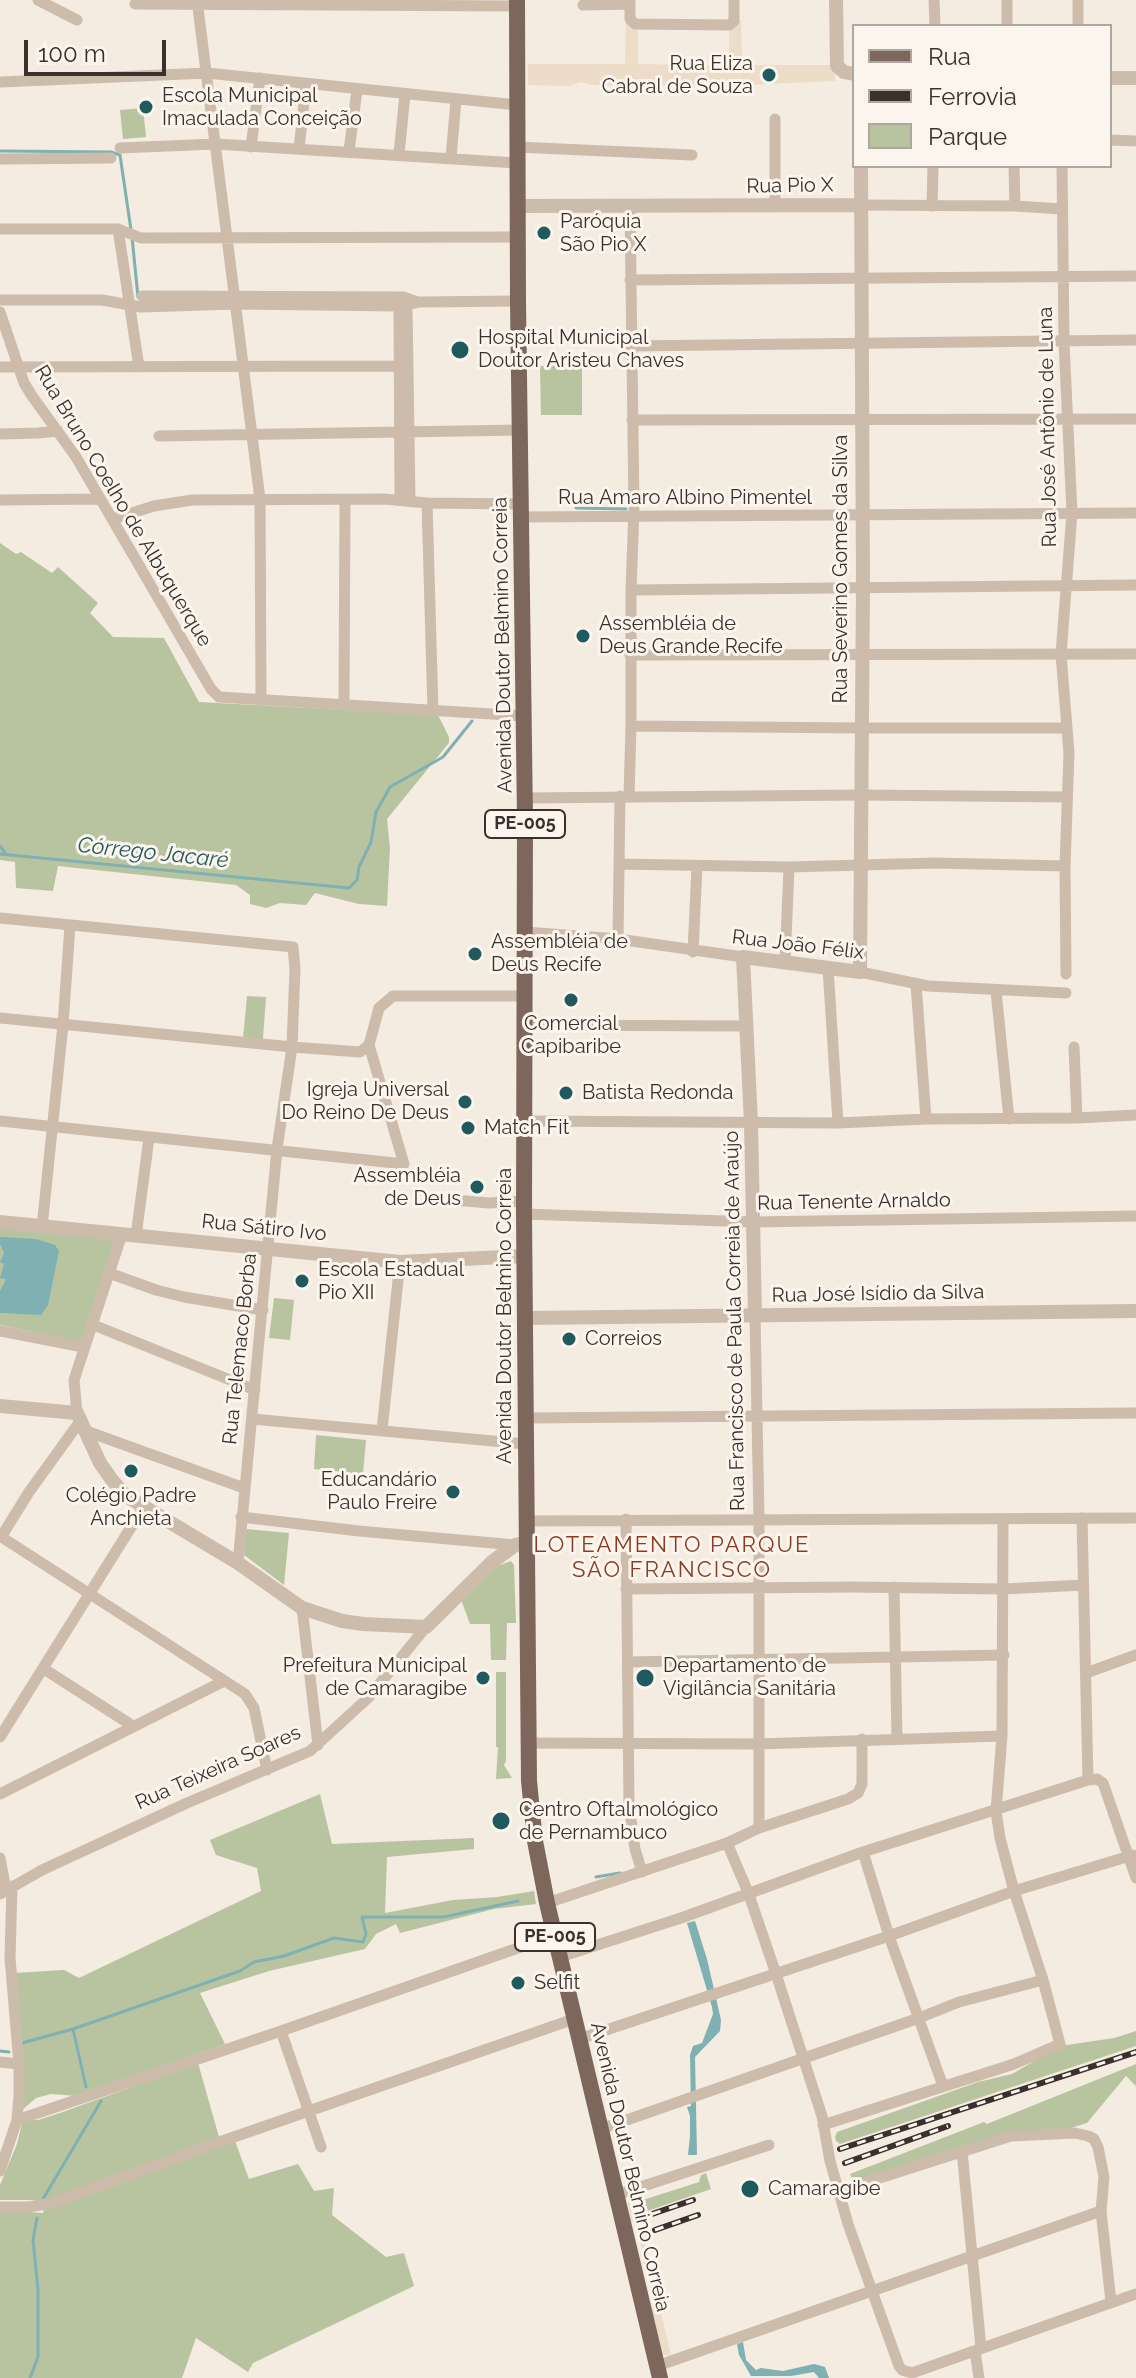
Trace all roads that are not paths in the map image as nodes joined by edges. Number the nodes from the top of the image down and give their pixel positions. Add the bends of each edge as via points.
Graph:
1 (38, 0) edge
2 (734, 0) edge
3 (836, 0) edge
4 (934, 0) edge
5 (1007, 0) edge
6 (1078, 0) edge
7 (198, 2) edge
8 (397, 2) edge
9 (630, 2) edge
10 (517, 3) edge
11 (135, 4) dead end
12 (583, 5) dead end
13 (77, 20) dead end
14 (935, 24) edge
15 (1007, 24) edge
16 (1078, 24) edge
17 (847, 72) edge
18 (207, 73) junction
19 (260, 78) junction
20 (1112, 78) edge
21 (1136, 78) edge
22 (0, 82) edge
23 (306, 84) junction
24 (357, 90) junction
25 (405, 94) junction
26 (456, 100) junction
27 (517, 105) junction
28 (775, 119) dead end
29 (1112, 140) edge
30 (1136, 141) edge
31 (216, 144) junction
32 (251, 147) junction
33 (120, 148) dead end
34 (299, 149) junction
35 (349, 151) junction
36 (399, 154) junction
37 (517, 155) junction
38 (692, 155) dead end
39 (111, 158) dead end
40 (451, 158) junction
41 (0, 159) edge
42 (861, 168) edge
43 (933, 168) edge
44 (1014, 168) edge
45 (1062, 168) edge
46 (630, 205) junction
47 (860, 205) junction
48 (518, 206) junction
49 (775, 206) junction
50 (932, 206) junction
51 (1015, 206) junction
52 (1062, 209) junction
53 (0, 229) edge
54 (120, 229) junction
55 (227, 237) junction
56 (518, 237) junction
57 (1063, 276) junction
58 (1136, 276) edge
59 (860, 277) junction
60 (630, 280) junction
61 (142, 296) dead end
62 (0, 300) edge
63 (235, 300) junction
64 (518, 301) junction
65 (407, 303) junction
66 (130, 305) junction
67 (0, 312) edge
68 (1136, 340) edge
69 (1064, 342) junction
70 (861, 345) junction
71 (630, 346) junction
72 (399, 366) junction
73 (0, 367) edge
74 (19, 367) junction
75 (139, 367) junction
76 (243, 367) junction
77 (861, 419) junction
78 (1136, 419) edge
79 (632, 420) junction
80 (1069, 420) junction
81 (521, 430) junction
82 (58, 431) junction
83 (404, 431) junction
84 (0, 434) edge
85 (251, 435) junction
86 (159, 436) dead end
87 (99, 499) junction
88 (260, 499) junction
89 (0, 500) edge
90 (345, 500) junction
91 (405, 500) junction
92 (427, 503) junction
93 (522, 510) junction
94 (1072, 513) junction
95 (1136, 513) edge
96 (861, 515) junction
97 (634, 516) junction
98 (113, 519) junction
99 (1067, 585) junction
100 (1136, 585) edge
101 (863, 587) junction
102 (631, 590) junction
103 (1061, 654) junction
104 (1121, 654) junction
105 (1136, 654) edge
106 (630, 655) junction
107 (862, 656) junction
108 (1136, 663) edge
109 (261, 701) junction
110 (344, 705) junction
111 (433, 711) junction
112 (524, 716) junction
113 (631, 726) junction
114 (862, 728) junction
115 (1067, 728) junction
116 (860, 795) junction
117 (625, 796) junction
118 (1067, 797) junction
119 (525, 798) junction
120 (619, 864) junction
121 (862, 864) junction
122 (697, 866) junction
123 (1065, 866) junction
124 (789, 867) junction
125 (0, 918) edge
126 (70, 925) junction
127 (525, 932) junction
128 (618, 939) junction
129 (693, 952) junction
130 (743, 957) junction
131 (785, 963) junction
132 (828, 968) junction
133 (860, 972) junction
134 (1066, 974) dead end
135 (916, 984) junction
136 (996, 991) junction
137 (1066, 993) dead end
138 (525, 996) junction
139 (0, 1018) edge
140 (63, 1025) junction
141 (525, 1025) junction
142 (747, 1026) junction
143 (369, 1045) junction
144 (292, 1047) junction
145 (1074, 1047) dead end
146 (1136, 1115) edge
147 (1077, 1118) junction
148 (926, 1119) junction
149 (1009, 1119) junction
150 (0, 1121) edge
151 (525, 1121) junction
152 (751, 1123) junction
153 (838, 1123) junction
154 (51, 1126) junction
155 (149, 1138) junction
156 (277, 1149) junction
157 (455, 1200) dead end
158 (524, 1208) junction
159 (1136, 1216) edge
160 (0, 1222) edge
161 (753, 1222) junction
162 (42, 1227) junction
163 (129, 1235) junction
164 (268, 1250) junction
165 (525, 1256) junction
166 (400, 1262) junction
167 (109, 1273) junction
168 (263, 1310) junction
169 (1136, 1311) edge
170 (755, 1315) junction
171 (525, 1318) junction
172 (91, 1324) junction
173 (0, 1331) edge
174 (83, 1347) junction
175 (255, 1390) junction
176 (0, 1406) edge
177 (1136, 1413) edge
178 (757, 1417) junction
179 (526, 1418) junction
180 (252, 1419) junction
181 (82, 1421) junction
182 (382, 1430) junction
183 (526, 1444) junction
184 (244, 1488) junction
185 (143, 1508) junction
186 (241, 1517) junction
187 (759, 1518) junction
188 (1082, 1518) junction
189 (1136, 1518) edge
190 (626, 1519) junction
191 (1003, 1519) junction
192 (527, 1521) junction
193 (1, 1537) edge
194 (521, 1544) junction
195 (238, 1563) junction
196 (1084, 1585) junction
197 (894, 1587) junction
198 (759, 1588) junction
199 (626, 1589) junction
200 (1003, 1589) junction
201 (90, 1593) junction
202 (302, 1608) junction
203 (426, 1627) junction
204 (1004, 1655) junction
205 (1136, 1655) edge
206 (896, 1658) junction
207 (758, 1661) junction
208 (628, 1662) junction
209 (44, 1669) junction
210 (1086, 1673) junction
211 (224, 1681) junction
212 (133, 1726) junction
213 (1002, 1736) junction
214 (0, 1737) edge
215 (897, 1738) junction
216 (862, 1739) junction
217 (627, 1742) junction
218 (528, 1743) junction
219 (758, 1744) junction
220 (318, 1745) junction
221 (267, 1770) junction
222 (1088, 1780) junction
223 (0, 1794) edge
224 (996, 1811) junction
225 (759, 1828) junction
226 (727, 1843) junction
227 (863, 1852) junction
228 (1132, 1855) edge
229 (0, 1858) edge
230 (642, 1872) junction
231 (1136, 1878) edge
232 (6, 1890) edge
233 (1014, 1891) junction
234 (748, 1892) junction
235 (547, 1903) junction
236 (555, 1935) junction
237 (889, 1936) junction
238 (560, 1957) junction
239 (776, 1974) junction
240 (1043, 1980) junction
241 (919, 2018) junction
242 (574, 2019) junction
243 (281, 2031) junction
244 (579, 2039) junction
245 (803, 2058) junction
246 (0, 2062) edge
247 (19, 2064) junction
248 (943, 2086) junction
249 (309, 2111) junction
250 (17, 2120) junction
251 (823, 2125) junction
252 (601, 2129) junction
253 (769, 2145) dead end
254 (321, 2147) dead end
255 (962, 2151) junction
256 (0, 2171) edge
257 (839, 2191) junction
258 (616, 2195) junction
259 (0, 2207) edge
260 (1101, 2211) junction
261 (972, 2257) junction
262 (872, 2289) junction
263 (1136, 2294) edge
264 (1111, 2302) junction
265 (978, 2350) junction
266 (658, 2372) edge
267 (979, 2378) edge

1 - 13 street
2 - 9 street via 732,24 633,24
3 - 17 street via 836,61
4 - 14 street
5 - 15 street
6 - 16 street
7 - 8 street
7 - 11 street
7 - 18 street
8 - 10 street
9 - 12 street
10 - 27 main road, Avenida Doutor Belmino Correia / PE-005
18 - 19 street
18 - 22 street
18 - 31 street
19 - 23 street
19 - 32 street
20 - 21 street
23 - 24 street
23 - 34 street
24 - 25 street
24 - 35 street
25 - 26 street
25 - 36 street
26 - 27 street
26 - 40 street
27 - 37 main road, Avenida Doutor Belmino Correia / PE-005
28 - 49 street
29 - 30 street
31 - 32 street
31 - 33 street
31 - 55 street
32 - 34 street
34 - 35 street
35 - 36 street
36 - 40 street
37 - 38 street
37 - 40 street
37 - 48 main road, Avenida Doutor Belmino Correia / PE-005
39 - 41 street
42 - 47 street, Rua Severino Gomes da Silva
43 - 50 street
44 - 51 street
45 - 52 street, Rua José Antônio de Luna
46 - 48 street, Rua Pio X
46 - 49 street, Rua Pio X
46 - 60 street
47 - 49 street, Rua Pio X
47 - 50 street, Rua Pio X
47 - 59 street, Rua Severino Gomes da Silva
48 - 56 main road, Avenida Doutor Belmino Correia / PE-005
50 - 51 street, Rua Pio X
51 - 52 street, Rua Pio X
52 - 57 street, Rua José Antônio de Luna
53 - 54 street
54 - 55 street via 136,237
54 - 66 street
55 - 56 street
55 - 63 street
56 - 64 main road, Avenida Doutor Belmino Correia / PE-005
57 - 58 street
57 - 59 street
57 - 69 street, Rua José Antônio de Luna
59 - 60 street
59 - 70 street, Rua Severino Gomes da Silva
60 - 71 street
61 - 63 street
62 - 66 street
63 - 65 street
63 - 66 street
63 - 76 street
64 - 65 street
64 - 81 main road, Avenida Doutor Belmino Correia / PE-005
65 - 72 street
65 - 83 street
66 - 75 street
67 - 74 street, Rua Bruno Coelho de Albuquerque
68 - 69 street
69 - 70 street
69 - 80 street, Rua José Antônio de Luna
70 - 71 street
70 - 77 street, Rua Severino Gomes da Silva
71 - 79 street
72 - 76 street
72 - 83 street
73 - 74 street
74 - 75 street
74 - 82 street, Rua Bruno Coelho de Albuquerque
75 - 76 street
76 - 85 street
77 - 79 street
77 - 80 street
77 - 96 street, Rua Severino Gomes da Silva
78 - 80 street
79 - 97 street
80 - 94 street, Rua José Antônio de Luna
81 - 83 street
81 - 93 main road, Avenida Doutor Belmino Correia / PE-005
82 - 84 street
82 - 87 street, Rua Bruno Coelho de Albuquerque
83 - 85 street
83 - 91 street
85 - 86 street
85 - 88 street
87 - 89 street
87 - 98 street, Rua Bruno Coelho de Albuquerque
88 - 90 street, Rua Amaro Albino Pimentel
88 - 98 street, Rua Amaro Albino Pimentel via 173,502
88 - 109 street
90 - 91 street, Rua Amaro Albino Pimentel
90 - 110 street
91 - 92 street, Rua Amaro Albino Pimentel
92 - 93 street, Rua Amaro Albino Pimentel
92 - 111 street
93 - 97 street, Rua Amaro Albino Pimentel
93 - 112 main road, Avenida Doutor Belmino Correia / PE-005
94 - 95 street, Rua Amaro Albino Pimentel
94 - 96 street, Rua Amaro Albino Pimentel
94 - 99 street, Rua José Antônio de Luna
96 - 97 street, Rua Amaro Albino Pimentel
96 - 101 street, Rua Severino Gomes da Silva
97 - 102 street
98 - 109 street, Rua Bruno Coelho de Albuquerque via 211,689 224,698
99 - 100 street
99 - 101 street
99 - 103 street, Rua José Antônio de Luna
101 - 102 street
101 - 107 street, Rua Severino Gomes da Silva
102 - 106 street
103 - 104 street
103 - 107 street
103 - 115 street, Rua José Antônio de Luna
104 - 105 street
104 - 108 street
106 - 107 street
106 - 113 street
107 - 114 street, Rua Severino Gomes da Silva
109 - 110 street, Rua Bruno Coelho de Albuquerque
110 - 111 street, Rua Bruno Coelho de Albuquerque
111 - 112 street, Rua Bruno Coelho de Albuquerque
112 - 119 main road, Avenida Doutor Belmino Correia / PE-005
113 - 114 street
113 - 117 street
114 - 115 street
114 - 116 street, Rua Severino Gomes da Silva
115 - 118 street, Rua José Antônio de Luna
116 - 117 street
116 - 118 street
116 - 121 street, Rua Severino Gomes da Silva
117 - 119 street
117 - 120 street
118 - 123 street, Rua José Antônio de Luna
119 - 127 main road, Avenida Doutor Belmino Correia / PE-005
120 - 122 street
120 - 128 street
121 - 123 street
121 - 124 street
121 - 133 street, Rua Severino Gomes da Silva
122 - 124 street
122 - 129 street
123 - 134 street, Rua José Antônio de Luna
124 - 131 street
125 - 126 street
126 - 140 street
126 - 144 street, Rua Telemaco Borba via 293,947
127 - 128 street, Rua João Félix
127 - 138 main road, Avenida Doutor Belmino Correia / PE-005
128 - 129 street, Rua João Félix
129 - 130 street, Rua João Félix
130 - 131 street, Rua João Félix
130 - 142 street, Rua Francisco de Paula Correia de Araújo
131 - 132 street, Rua João Félix
132 - 133 street, Rua João Félix
132 - 153 street
133 - 135 street, Rua João Félix
135 - 136 street, Rua João Félix
135 - 148 street
136 - 137 street, Rua João Félix
136 - 149 street
138 - 141 main road, Avenida Doutor Belmino Correia / PE-005
138 - 143 street via 393,996 379,1008
139 - 140 street
140 - 144 street
140 - 154 street
141 - 142 street
141 - 151 main road, Avenida Doutor Belmino Correia / PE-005
142 - 152 street, Rua Francisco de Paula Correia de Araújo
143 - 144 street via 360,1052
143 - 156 street via 404,1164
144 - 156 street, Rua Telemaco Borba
145 - 147 street
146 - 147 street
147 - 149 street
148 - 149 street
148 - 153 street
150 - 154 street
151 - 152 street
151 - 158 main road, Avenida Doutor Belmino Correia / PE-005
152 - 153 street
152 - 161 street, Rua Francisco de Paula Correia de Araújo
154 - 155 street
154 - 162 street
155 - 156 street
155 - 163 street
156 - 164 street, Rua Telemaco Borba
157 - 158 street, Rua Tenente Arnaldo
158 - 161 street, Rua Tenente Arnaldo
158 - 165 main road, Avenida Doutor Belmino Correia / PE-005
159 - 161 street, Rua Tenente Arnaldo
160 - 162 street, Rua Sátiro Ivo
161 - 170 street, Rua Francisco de Paula Correia de Araújo
162 - 163 street, Rua Sátiro Ivo
163 - 164 street, Rua Sátiro Ivo
163 - 167 street
164 - 166 street, Rua Sátiro Ivo
164 - 168 street, Rua Telemaco Borba
165 - 166 street, Rua Sátiro Ivo
165 - 171 main road, Avenida Doutor Belmino Correia / PE-005
166 - 182 street
167 - 168 street via 184,1297
167 - 172 street
168 - 175 street, Rua Telemaco Borba
169 - 170 street, Rua José Isídio da Silva
170 - 171 street, Rua José Isídio da Silva
170 - 178 street, Rua Francisco de Paula Correia de Araújo
171 - 179 main road, Avenida Doutor Belmino Correia / PE-005
172 - 174 street
172 - 175 street
173 - 174 street
174 - 181 street via 74,1380
175 - 180 street, Rua Telemaco Borba
176 - 181 street
177 - 178 street
178 - 179 street
178 - 187 street, Rua Francisco de Paula Correia de Araújo
179 - 183 main road, Avenida Doutor Belmino Correia / PE-005
180 - 182 street
180 - 184 street, Rua Telemaco Borba
181 - 184 street
181 - 185 street via 100,1463 126,1496
181 - 193 street
182 - 183 street
183 - 192 main road, Avenida Doutor Belmino Correia / PE-005
184 - 186 street, Rua Telemaco Borba
185 - 195 street
185 - 201 street
186 - 194 street
186 - 195 street, Rua Telemaco Borba
187 - 190 street
187 - 191 street
187 - 198 street, Rua Francisco de Paula Correia de Araújo
188 - 189 street
188 - 191 street
188 - 196 street
190 - 192 street
190 - 199 street
191 - 200 street
192 - 194 main road, Avenida Doutor Belmino Correia / PE-005
193 - 201 street
194 - 203 street, Rua Teixeira Soares via 482,1570
194 - 218 main road, Avenida Doutor Belmino Correia / PE-005
195 - 202 street
196 - 200 street
196 - 210 street
197 - 198 street
197 - 200 street
197 - 206 street
198 - 199 street
198 - 207 street, Rua Francisco de Paula Correia de Araújo
199 - 208 street
200 - 204 street
201 - 209 street
201 - 211 street
202 - 203 street via 342,1621
202 - 220 street
203 - 220 street, Rua Teixeira Soares via 368,1698
204 - 206 street
204 - 213 street
205 - 210 street
206 - 207 street
206 - 215 street
207 - 208 street
207 - 219 street, Rua Francisco de Paula Correia de Araújo
208 - 217 street
209 - 212 street
209 - 214 street
210 - 222 street
211 - 212 street
211 - 221 street via 245,1694 254,1708
212 - 223 street
213 - 215 street
213 - 224 street
215 - 216 street
216 - 219 street
216 - 225 street via 858,1793
217 - 218 street
217 - 219 street
217 - 230 street via 631,1827
218 - 235 main road, Avenida Doutor Belmino Correia / PE-005 via 531,1815
219 - 225 street, Rua Francisco de Paula Correia de Araújo
220 - 221 street, Rua Teixeira Soares
221 - 232 street, Rua Teixeira Soares
222 - 224 street
222 - 228 street via 1101,1780
224 - 227 street
224 - 233 street
225 - 226 street
226 - 230 street
226 - 234 street
227 - 234 street
227 - 237 street
228 - 231 street
228 - 233 street
229 - 232 street
230 - 235 street
232 - 247 street
233 - 237 street
233 - 240 street
234 - 238 street
234 - 239 street
235 - 236 main road, Avenida Doutor Belmino Correia / PE-005
236 - 238 main road, Avenida Doutor Belmino Correia / PE-005
236 - 243 street
237 - 239 street
237 - 241 street
238 - 242 main road, Avenida Doutor Belmino Correia / PE-005
239 - 244 street
239 - 245 street
240 - 241 street
240 - 248 street via 1060,2044
241 - 245 street
241 - 248 street
242 - 244 main road, Avenida Doutor Belmino Correia / PE-005
242 - 249 street
243 - 249 street
243 - 250 street
244 - 252 main road, Avenida Doutor Belmino Correia / PE-005
245 - 251 street
245 - 252 street
246 - 247 street
247 - 250 street
248 - 251 street
249 - 254 street
249 - 259 street via 53,2203
250 - 256 street
251 - 257 street
252 - 258 main road, Avenida Doutor Belmino Correia / PE-005
253 - 258 street
255 - 257 street
255 - 260 street via 1011,2136 1088,2136 1094,2139 1104,2177
255 - 261 street
257 - 262 street
258 - 266 main road, Avenida Doutor Belmino Correia / PE-005
260 - 261 street
260 - 264 street
261 - 262 street
261 - 265 street
262 - 265 street via 906,2373
262 - 266 street
263 - 264 street
264 - 265 street
265 - 267 street

